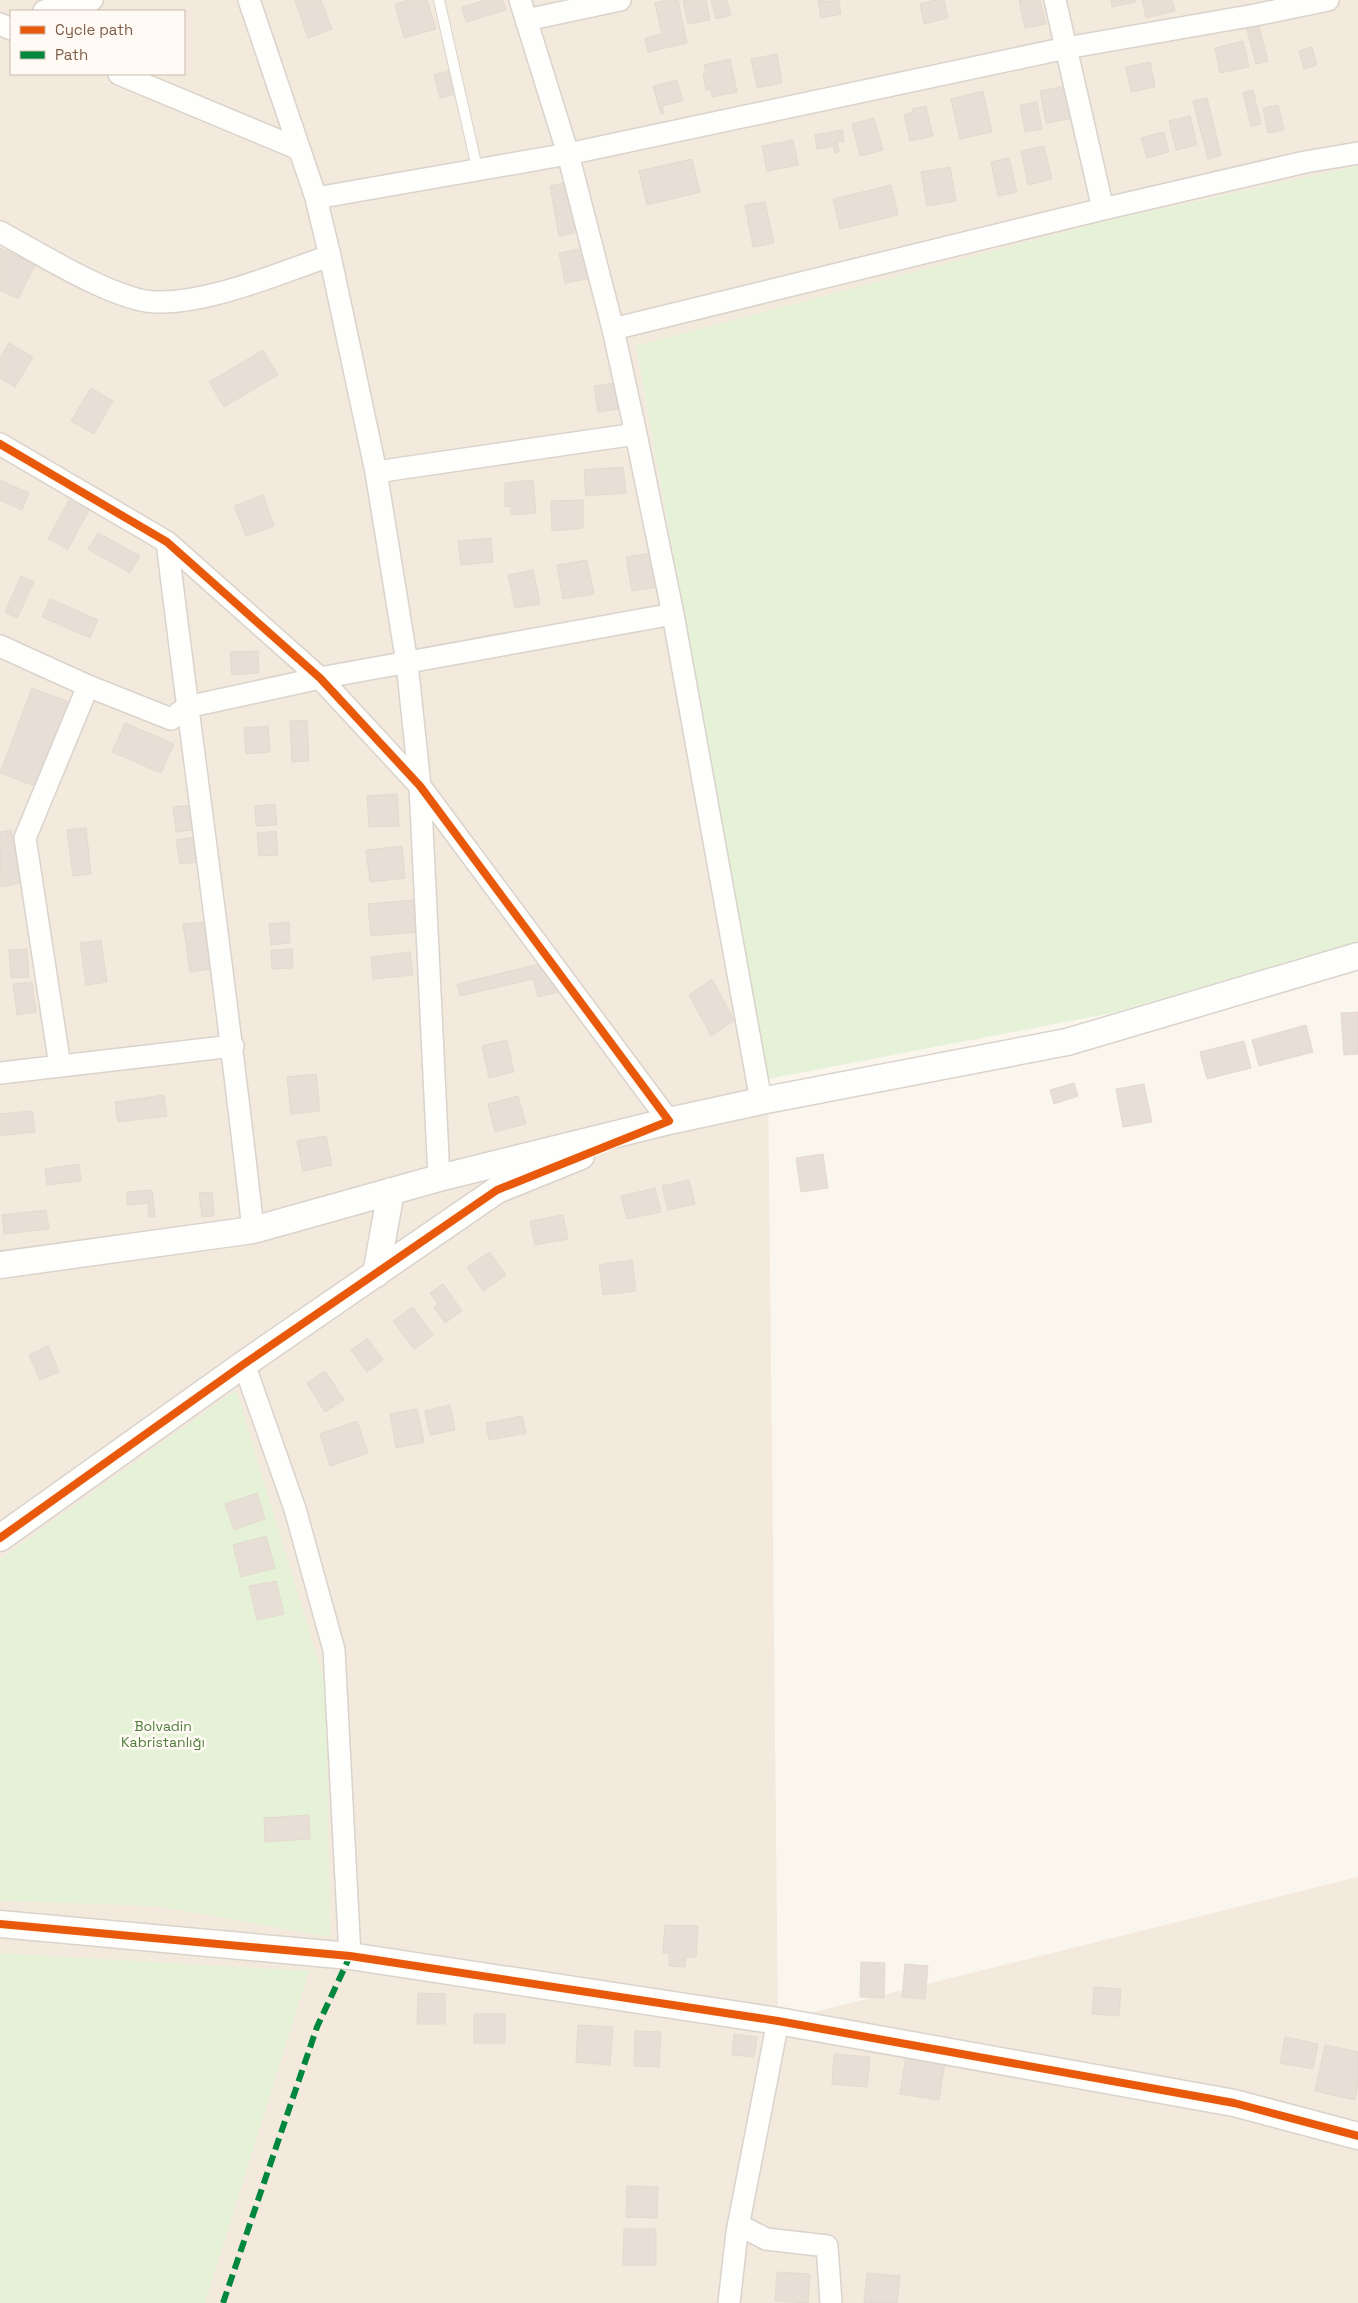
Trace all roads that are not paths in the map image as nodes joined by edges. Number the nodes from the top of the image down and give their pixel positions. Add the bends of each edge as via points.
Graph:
1 (92, 0) edge
2 (249, 0) edge
3 (439, 0) edge
4 (620, 0) edge
5 (1056, 0) edge
6 (1328, 0) edge
7 (48, 10) edge
8 (523, 10) edge
9 (1066, 48) junction
10 (121, 75) edge
11 (299, 149) junction
12 (1358, 153) edge
13 (568, 154) junction
14 (477, 168) junction
15 (316, 198) junction
16 (1104, 209) junction
17 (0, 232) edge
18 (330, 256) junction
19 (613, 328) junction
20 (636, 434) junction
21 (0, 444) edge
22 (376, 472) junction
23 (167, 542) junction
24 (673, 614) junction
25 (0, 646) edge
26 (407, 663) junction
27 (320, 678) junction
28 (88, 686) junction
29 (187, 707) junction
30 (420, 786) junction
31 (1358, 956) edge
32 (233, 1046) junction
33 (60, 1066) junction
34 (0, 1074) edge
35 (761, 1100) junction
36 (669, 1121) junction
37 (439, 1178) junction
38 (391, 1191) junction
39 (253, 1230) junction
40 (0, 1265) edge
41 (376, 1274) junction
42 (244, 1364) junction
43 (0, 1538) edge
44 (0, 1924) edge
45 (350, 1956) junction
46 (778, 2021) junction
47 (1358, 2136) edge
48 (738, 2225) junction
49 (729, 2303) edge
50 (832, 2303) edge

1 - 7 street
2 - 11 street
3 - 14 lane
4 - 8 street
5 - 9 street
6 - 9 street
8 - 13 street
9 - 13 street
9 - 16 street
10 - 11 street
11 - 15 street
12 - 16 street via 1305,162
13 - 14 street
13 - 19 street
14 - 15 street
15 - 18 street
16 - 19 street
17 - 18 street via 114,292 154,302 207,297
18 - 22 street
19 - 20 street
20 - 22 street
20 - 24 street
21 - 23 street
22 - 26 street
23 - 27 street
23 - 29 street
24 - 26 street
24 - 35 street
25 - 28 street
26 - 27 street
26 - 30 street
27 - 29 street
27 - 30 street
28 - 29 street via 171,719
28 - 33 street via 25,838
29 - 32 street
30 - 36 street
30 - 37 street
31 - 35 street via 1066,1042
32 - 33 street
32 - 39 street
33 - 34 street
35 - 36 street
36 - 37 street
36 - 41 street via 497,1190
37 - 38 street
38 - 39 street
38 - 41 street
39 - 40 street
41 - 42 street
42 - 43 street
42 - 45 street via 295,1509 334,1650
44 - 45 street
45 - 46 street
46 - 47 street via 1234,2104
46 - 48 street
48 - 49 street
48 - 50 street via 766,2239 827,2246

